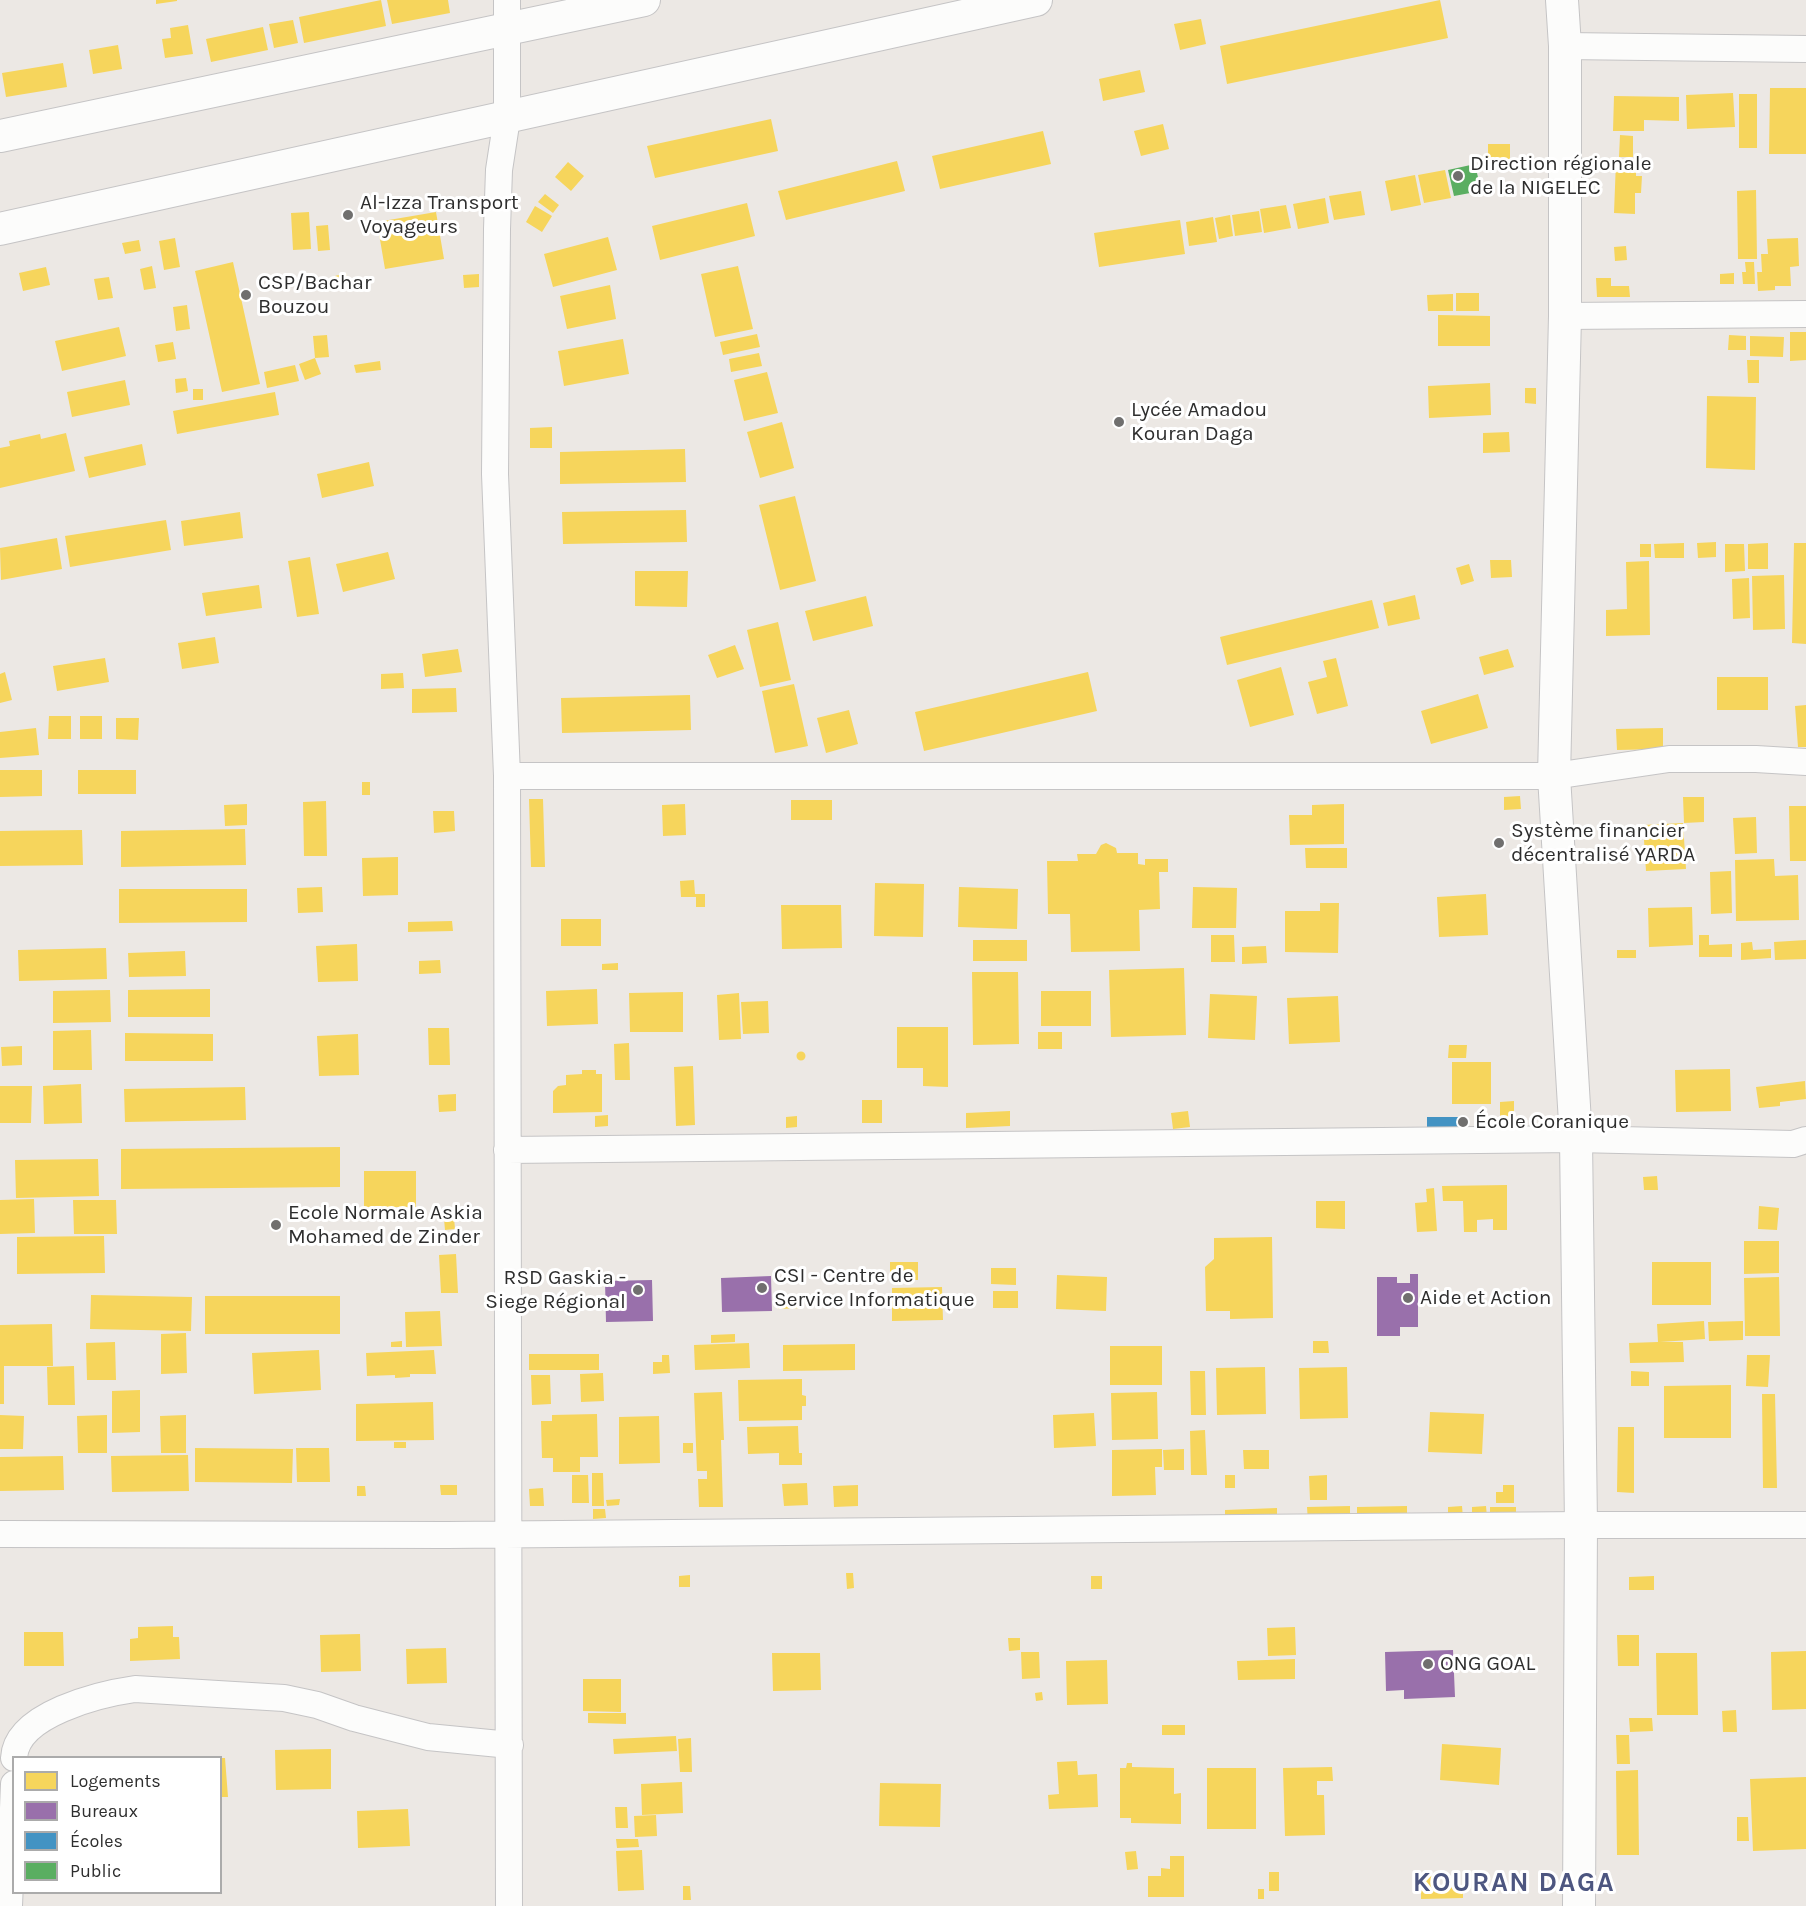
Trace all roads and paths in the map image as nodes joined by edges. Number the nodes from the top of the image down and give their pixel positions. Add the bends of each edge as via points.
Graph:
1 (644, 0) edge
2 (1036, 0) edge
3 (1562, 0) edge
4 (507, 15) edge
5 (1564, 46) junction
6 (1806, 49) edge
7 (507, 118) junction
8 (0, 136) edge
9 (0, 229) edge
10 (1806, 314) edge
11 (1565, 316) junction
12 (1806, 762) edge
13 (507, 776) junction
14 (1554, 776) junction
15 (1576, 1139) junction
16 (1806, 1140) edge
17 (507, 1150) junction
18 (1581, 1525) junction
19 (1806, 1525) edge
20 (0, 1534) edge
21 (507, 1534) junction
22 (510, 1745) junction
23 (14, 1756) edge
24 (12, 1833) edge
25 (9, 1906) edge
26 (509, 1906) edge
27 (1579, 1906) edge

1 - 4 street
2 - 7 street
3 - 5 street
4 - 7 street
4 - 8 street
5 - 6 street
5 - 11 street
7 - 9 street
7 - 13 street via 499,170 495,474
10 - 11 street
11 - 14 street
12 - 14 street via 1670,759
13 - 14 street
13 - 17 street
14 - 15 street
15 - 16 street via 1793,1144
15 - 17 street
15 - 18 street
17 - 21 street
18 - 19 street
18 - 21 street
18 - 27 street
20 - 21 street
21 - 22 street
22 - 23 street via 428,1737 284,1698 135,1689 90,1699 37,1722 23,1733
22 - 26 street
24 - 25 street

